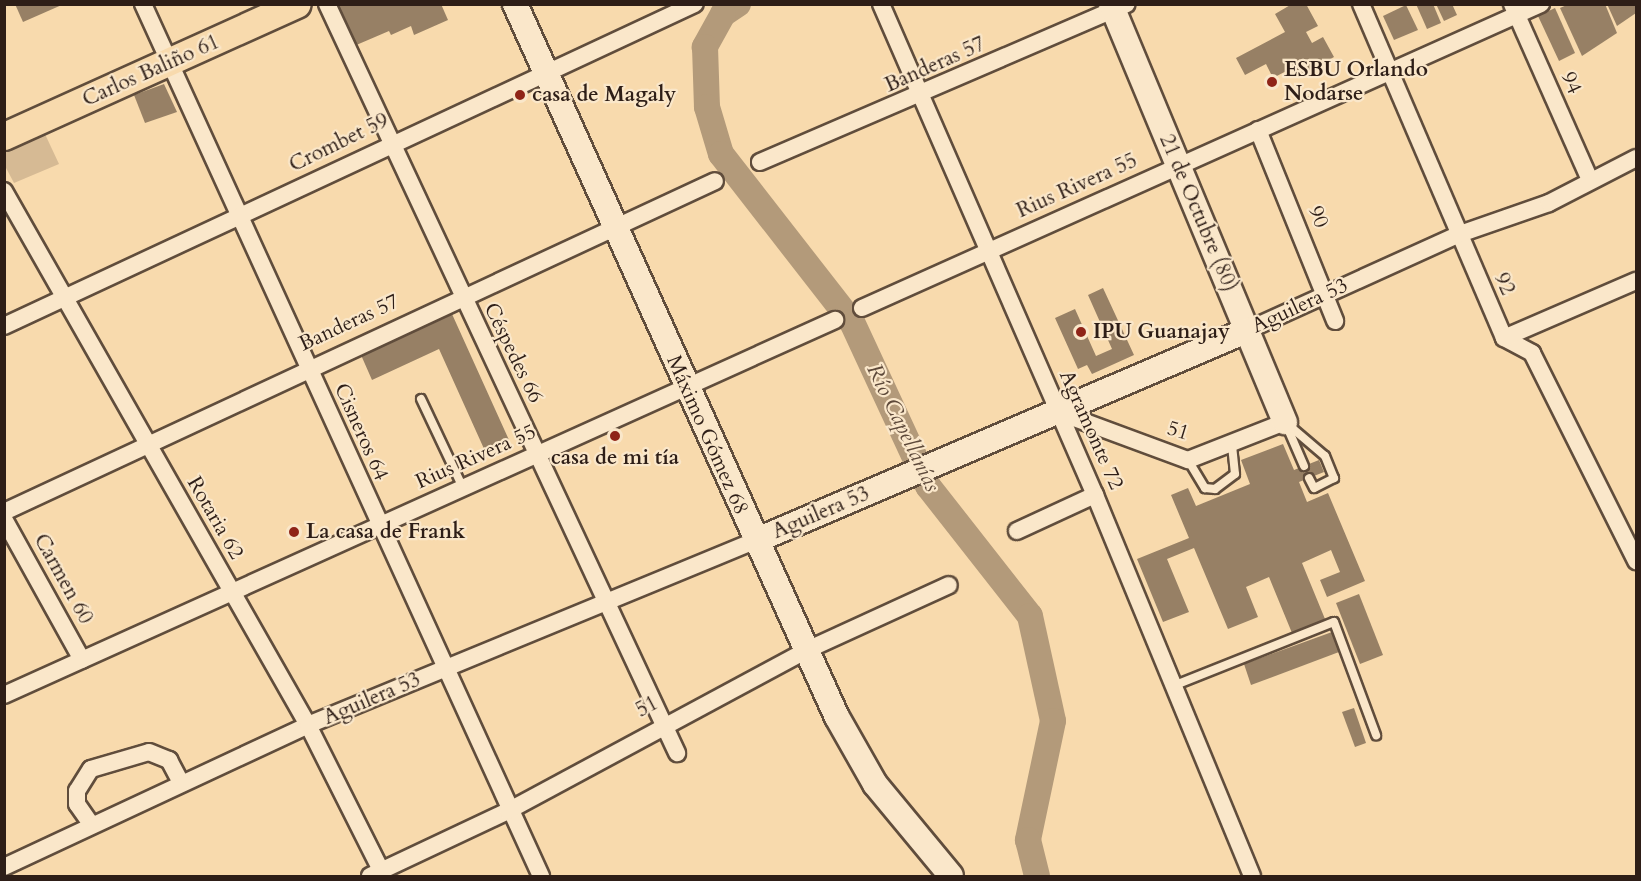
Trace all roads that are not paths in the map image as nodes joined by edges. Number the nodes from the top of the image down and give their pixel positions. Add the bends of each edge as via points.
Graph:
1 (143, 4) edge
2 (297, 4) edge
3 (327, 4) edge
4 (515, 4) edge
5 (881, 4) edge
6 (1361, 4) edge
7 (1541, 4) edge
8 (695, 6) edge
9 (1117, 6) edge
10 (1514, 10) edge
11 (169, 63) junction
12 (1389, 69) junction
13 (546, 74) junction
14 (921, 97) junction
15 (1258, 130) junction
16 (4, 136) edge
17 (391, 143) junction
18 (1636, 158) edge
19 (760, 162) dead end
20 (1178, 165) junction
21 (1590, 180) junction
22 (715, 181) dead end
23 (4, 191) edge
24 (237, 218) junction
25 (614, 227) junction
26 (1457, 235) junction
27 (988, 251) junction
28 (1636, 281) edge
29 (1324, 295) junction
30 (461, 297) junction
31 (64, 299) junction
32 (862, 308) dead end
33 (835, 320) dead end
34 (1335, 321) dead end
35 (4, 326) edge
36 (1248, 330) junction
37 (1504, 338) junction
38 (307, 367) junction
39 (686, 387) junction
40 (421, 399) dead end
41 (1058, 412) junction
42 (1285, 422) junction
43 (1232, 443) junction
44 (148, 448) junction
45 (537, 455) junction
46 (1188, 460) junction
47 (1304, 466) dead end
48 (1309, 478) dead end
49 (463, 488) junction
50 (1095, 495) junction
51 (4, 512) edge
52 (4, 519) edge
53 (379, 526) junction
54 (1017, 531) dead end
55 (755, 541) junction
56 (1636, 561) edge
57 (949, 585) dead end
58 (232, 592) junction
59 (607, 606) junction
60 (805, 651) junction
61 (82, 660) junction
62 (442, 669) junction
63 (1173, 686) junction
64 (4, 695) edge
65 (308, 725) junction
66 (662, 725) junction
67 (1376, 735) dead end
68 (676, 753) dead end
69 (181, 783) junction
70 (508, 811) junction
71 (90, 824) junction
72 (4, 867) edge
73 (375, 873) edge
74 (540, 876) edge
75 (951, 876) edge
76 (1252, 876) edge

1 - 11 street, Cisneros 64
2 - 11 main road, Carlos Baliño 61
3 - 17 street, Céspedes 66
4 - 13 street, Máximo Gómez 68
5 - 14 street, Agramonte 72
6 - 12 street, 92
7 - 10 street, Rius Rivera 55
8 - 13 street, Crombet 59
9 - 14 street, Banderas 57
9 - 20 street, 21 de Octubre (80)
10 - 12 street, Rius Rivera 55
10 - 21 street, 94
11 - 16 main road, Carlos Baliño 61
11 - 24 street, Cisneros 64
12 - 15 street, Rius Rivera 55
12 - 26 street, 92
13 - 17 street, Crombet 59
13 - 25 street, Máximo Gómez 68
14 - 19 street, Banderas 57
14 - 27 street, Agramonte 72
15 - 20 street, Rius Rivera 55
15 - 29 street, 90
17 - 24 street, Crombet 59
17 - 30 street, Céspedes 66
18 - 21 street, Aguilera 53
20 - 27 street, Rius Rivera 55
20 - 36 street, 21 de Octubre (80)
21 - 26 street, Aguilera 53 via 1549,203
22 - 25 street, Banderas 57
23 - 31 street, Rotaria 62
24 - 31 street, Crombet 59
24 - 38 street, Cisneros 64
25 - 30 street, Banderas 57
25 - 39 street, Máximo Gómez 68
26 - 29 street, Aguilera 53
26 - 37 street, 92
27 - 32 street, Rius Rivera 55
27 - 41 street, Agramonte 72
28 - 37 street
29 - 34 street, 90
29 - 36 street, Aguilera 53
30 - 38 street, Banderas 57
30 - 45 street, Céspedes 66
31 - 35 street, Crombet 59
31 - 44 street, Rotaria 62
33 - 39 street, Rius Rivera 55
36 - 41 street, Aguilera 53
36 - 42 street, 21 de Octubre (80)
37 - 56 street via 1532,353
38 - 44 street, Banderas 57
38 - 53 street, Cisneros 64
39 - 45 street, Rius Rivera 55
39 - 55 street, Máximo Gómez 68
40 - 49 lane
41 - 46 street, 51
41 - 50 street, Agramonte 72
41 - 55 street, Aguilera 53
42 - 43 street, 51
42 - 47 lane
42 - 48 lane via 1325,456 1334,478 1314,488
43 - 46 street, 51
43 - 46 lane via 1235,474 1215,489 1205,488
44 - 51 street, Banderas 57
44 - 58 street, Rotaria 62
45 - 49 street, Rius Rivera 55
45 - 59 street, Céspedes 66
49 - 53 street, Rius Rivera 55
50 - 54 street
50 - 63 street, Agramonte 72
52 - 61 street, Carmen 60
53 - 58 street, Rius Rivera 55
53 - 62 street, Cisneros 64
55 - 59 street, Aguilera 53
55 - 60 street, Máximo Gómez 68
57 - 60 street, 51
58 - 61 street, Rius Rivera 55
58 - 65 street, Rotaria 62
59 - 62 street, Aguilera 53
59 - 66 street, Céspedes 66
60 - 66 street, 51
60 - 75 street, Máximo Gómez 68 via 875,784
61 - 64 street, Rius Rivera 55
62 - 65 street, Aguilera 53
62 - 70 street, Cisneros 64
63 - 67 lane via 1334,622
63 - 76 street, Agramonte 72
65 - 69 street, Aguilera 53
65 - 73 street, Rotaria 62
66 - 68 street, Céspedes 66
66 - 70 street, 51
69 - 71 street, Aguilera 53
69 - 71 street via 169,760 149,752 91,769 77,791 77,804
70 - 73 street, 51
70 - 74 street, Cisneros 64
71 - 72 street, Aguilera 53

